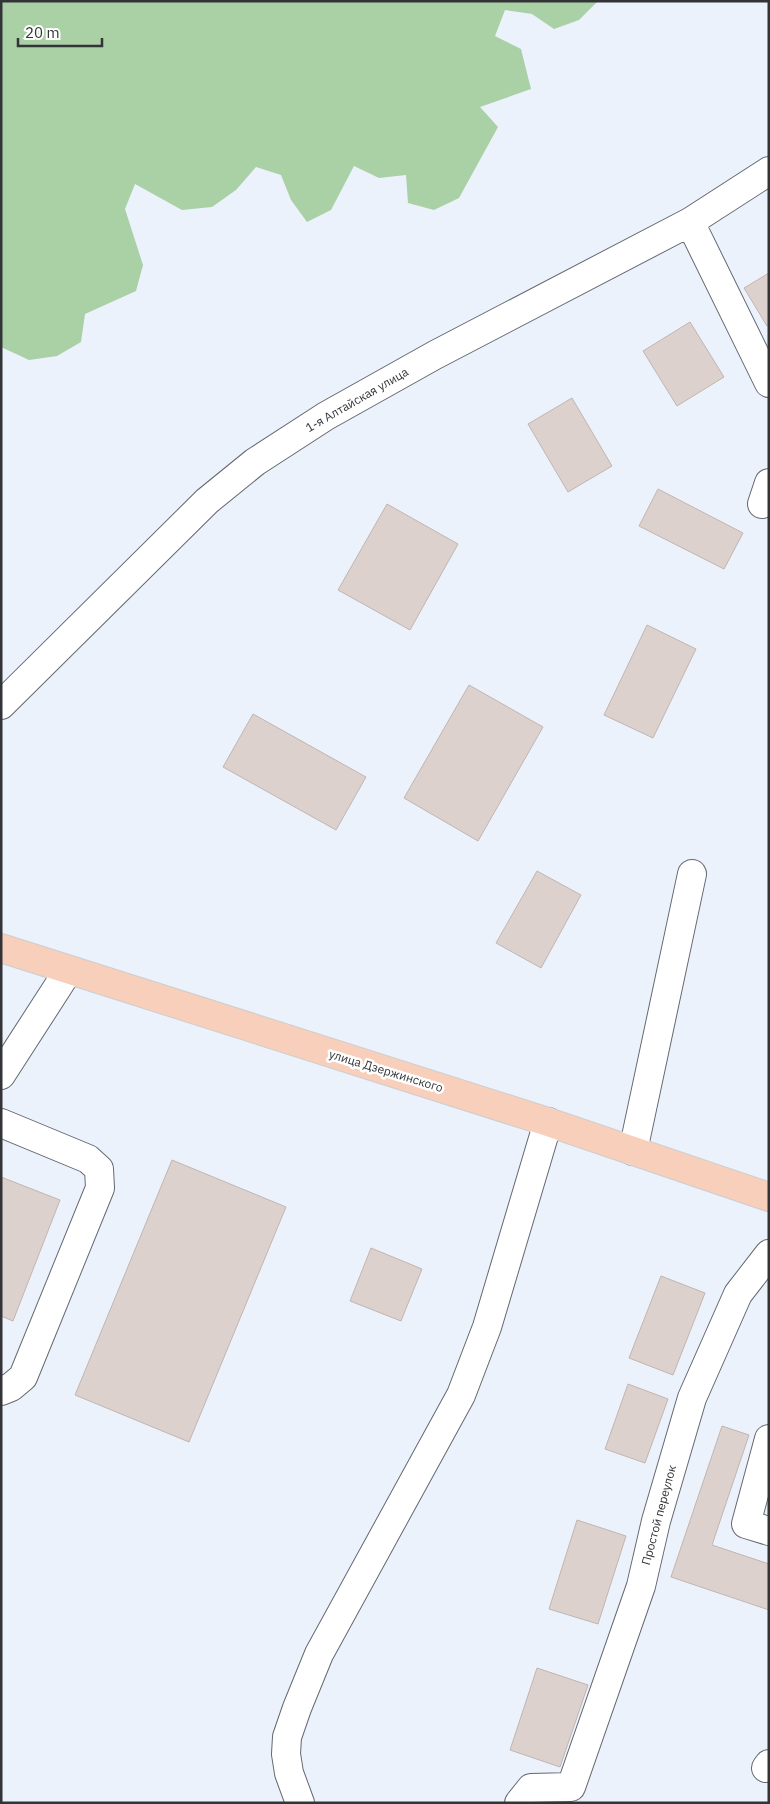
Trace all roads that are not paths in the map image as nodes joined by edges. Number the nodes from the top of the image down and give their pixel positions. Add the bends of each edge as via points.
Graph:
1 (769, 171) edge
2 (690, 222) junction
3 (769, 383) edge
4 (1, 705) edge
5 (692, 874) dead end
6 (1, 948) edge
7 (68, 970) junction
8 (1, 1075) edge
9 (548, 1122) junction
10 (1, 1123) edge
11 (633, 1151) junction
12 (769, 1197) edge
13 (769, 1254) edge
14 (1, 1391) edge
15 (769, 1439) edge
16 (769, 1530) edge
17 (300, 1803) edge
18 (519, 1803) edge

1 - 2 street, 1-я Алтайская улица
2 - 3 street
2 - 4 street, 1-я Алтайская улица via 435,355 326,416 255,462 207,501
5 - 11 street
6 - 7 main road, улица Дзержинского
7 - 8 street
7 - 9 main road, улица Дзержинского
9 - 11 main road, улица Дзержинского
9 - 17 street via 487,1327 461,1395 319,1654 297,1708 287,1737 286,1754
10 - 14 street via 88,1159 99,1169 100,1188 23,1377
11 - 12 main road, улица Дзержинского
13 - 18 street, Простой переулок via 738,1294 692,1398 656,1521 641,1586 571,1787 531,1788
15 - 16 street via 746,1524

